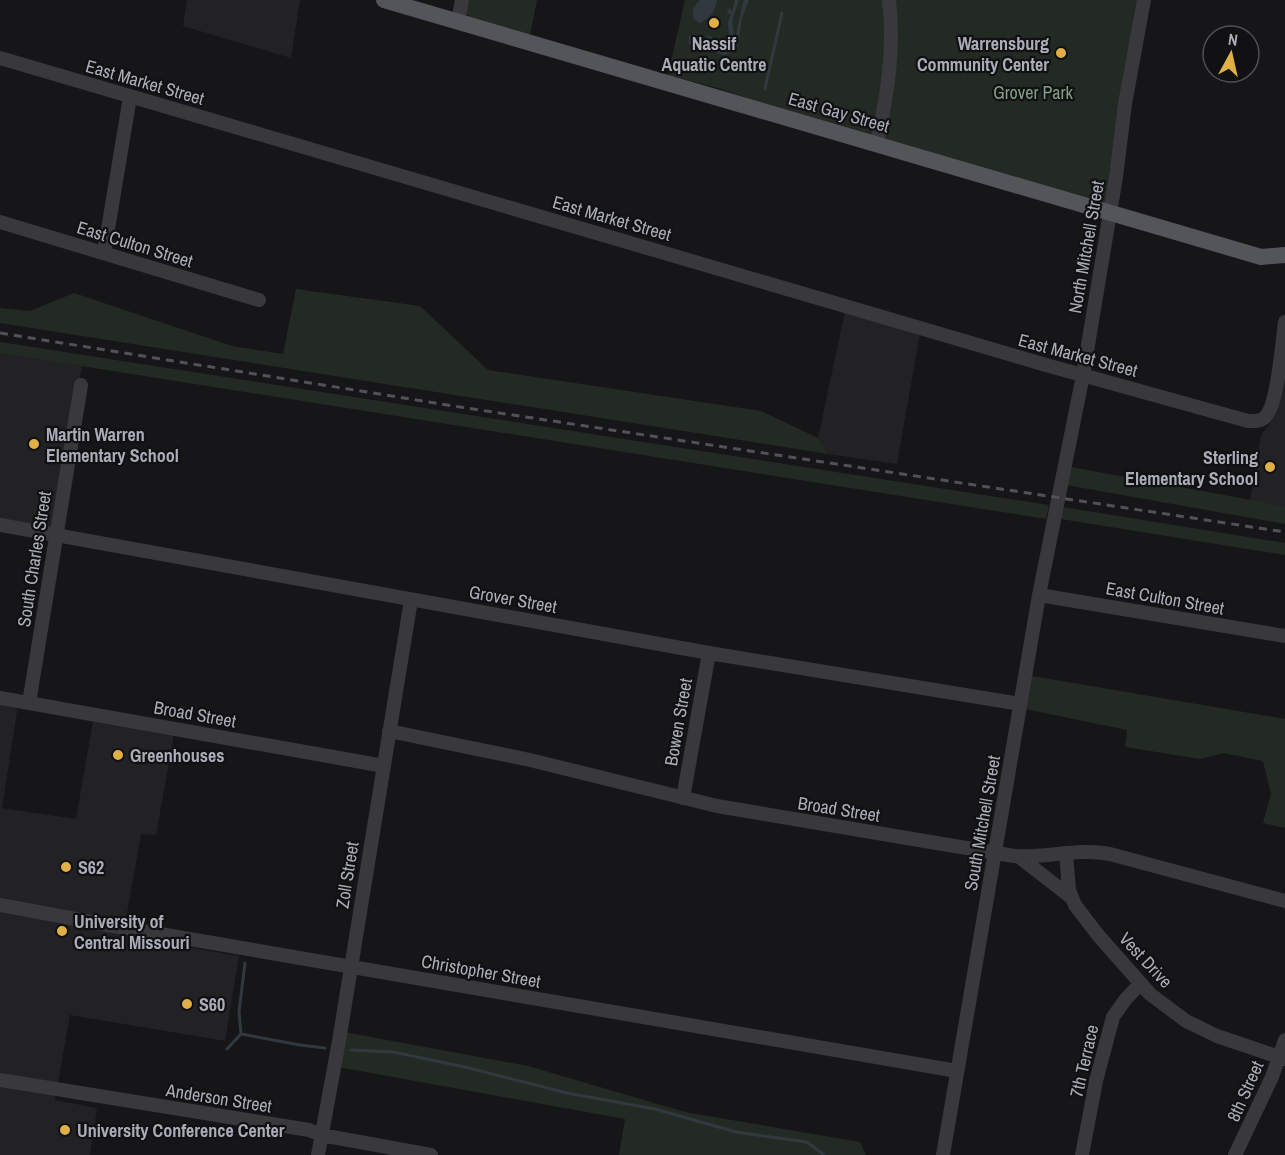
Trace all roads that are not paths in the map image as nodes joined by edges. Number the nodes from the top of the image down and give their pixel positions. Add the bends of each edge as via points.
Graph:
1 (384, 0) edge
2 (462, 0) edge
3 (889, 0) edge
4 (1144, 0) edge
5 (458, 21) junction
6 (0, 58) edge
7 (130, 97) junction
8 (878, 143) junction
9 (1110, 212) junction
10 (0, 222) edge
11 (104, 253) junction
12 (1285, 255) edge
13 (259, 300) dead end
14 (1285, 322) edge
15 (1083, 375) junction
16 (81, 385) dead end
17 (1058, 498) joint
18 (0, 525) edge
19 (56, 535) junction
20 (1039, 595) junction
21 (411, 600) junction
22 (1285, 636) edge
23 (709, 653) junction
24 (0, 698) edge
25 (29, 702) junction
26 (1020, 704) junction
27 (389, 731) junction
28 (384, 766) junction
29 (683, 798) junction
30 (996, 853) junction
31 (1066, 853) junction
32 (1018, 856) junction
33 (1072, 898) junction
34 (1285, 901) edge
35 (0, 905) edge
36 (351, 966) junction
37 (1140, 984) junction
38 (1285, 1040) edge
39 (1282, 1058) edge
40 (957, 1071) junction
41 (0, 1080) edge
42 (321, 1135) junction
43 (944, 1154) edge
44 (318, 1155) edge
45 (431, 1155) edge
46 (958, 1155) edge
47 (1083, 1155) edge
48 (1235, 1155) edge

1 - 5 main road, East Gay Street
2 - 5 street
3 - 8 street via 890,70
4 - 9 street, North Mitchell Street
5 - 8 main road, East Gay Street
6 - 7 street, East Market Street
7 - 11 street
7 - 15 street, East Market Street
8 - 9 main road, East Gay Street
9 - 12 main road, East Gay Street via 1261,257
9 - 15 street, North Mitchell Street
10 - 11 street, East Culton Street
11 - 13 street, East Culton Street
14 - 15 street, East Market Street via 1276,396 1267,416 1258,421
15 - 17 street, North Mitchell Street
16 - 19 street, South Charles Street
17 - 20 street, South Mitchell Street
18 - 19 street, Grover Street
19 - 21 street, Grover Street
19 - 25 street, South Charles Street
20 - 22 street, East Culton Street
20 - 26 street, South Mitchell Street
21 - 23 street, Grover Street
21 - 27 street, Zoll Street
23 - 26 street, Grover Street
23 - 29 street, Bowen Street
24 - 25 street, Broad Street
25 - 28 street, Broad Street
26 - 30 street, South Mitchell Street
27 - 28 street, Zoll Street
27 - 29 street, Broad Street via 530,760
28 - 36 street, Zoll Street
29 - 30 street, Broad Street
30 - 32 street, Broad Street
30 - 40 street, South Mitchell Street
31 - 32 street, Broad Street
31 - 33 street, Vest Drive
31 - 34 street, Broad Street via 1110,854
32 - 33 street
33 - 37 street, Vest Drive via 1084,919
35 - 36 street, Christopher Street
36 - 40 street, Christopher Street
36 - 42 street, Zoll Street
37 - 39 street, Vest Drive via 1186,1021
37 - 47 street, 7th Terrace via 1113,1017 1096,1081
38 - 39 street, 8th Street
39 - 48 street, 8th Street
40 - 43 street, South Mitchell Street
41 - 42 street, Anderson Street
42 - 44 street, Zoll Street
42 - 45 street, Anderson Street
43 - 46 street

